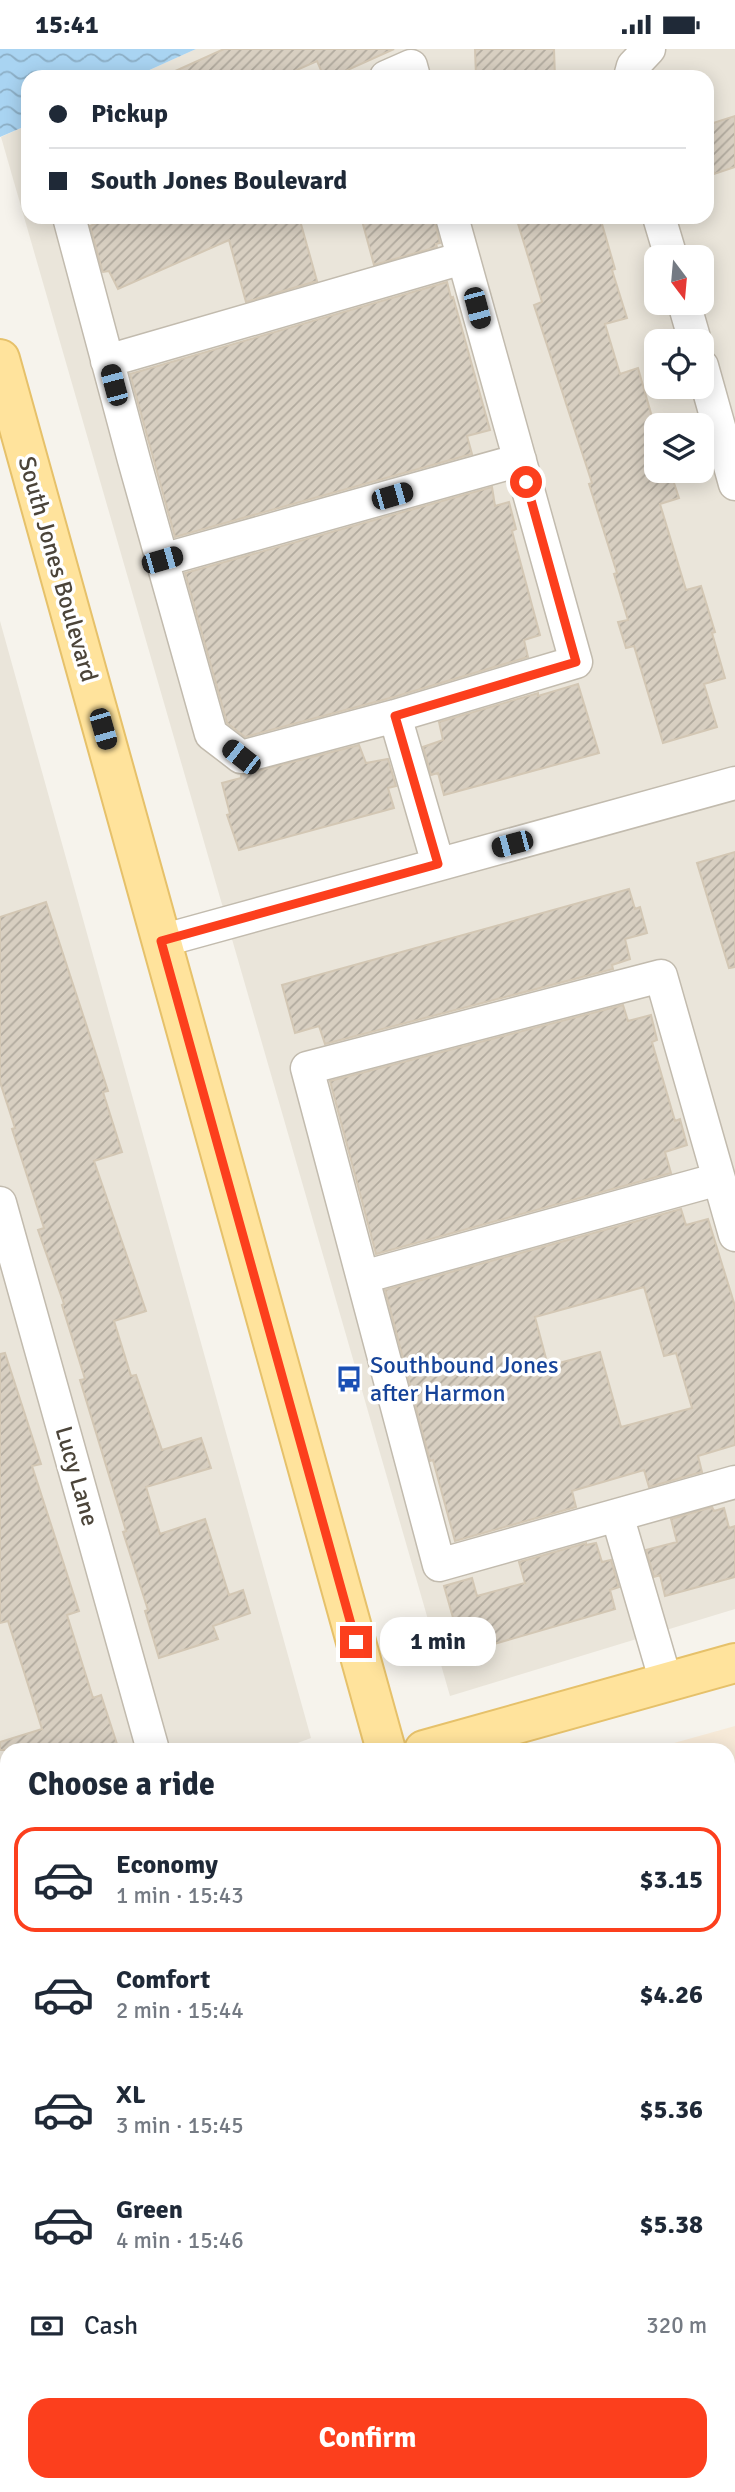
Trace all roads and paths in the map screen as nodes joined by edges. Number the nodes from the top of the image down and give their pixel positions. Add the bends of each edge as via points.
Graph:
1 (71, 224) edge
2 (454, 224) edge
3 (661, 224) edge
4 (667, 245) edge
5 (463, 258) junction
6 (0, 359) edge
7 (107, 361) junction
8 (723, 397) edge
9 (520, 460) junction
10 (735, 484) edge
11 (162, 560) junction
12 (395, 716) junction
13 (735, 783) edge
14 (438, 864) junction
15 (161, 941) junction
16 (719, 1179) junction
17 (0, 1203) edge
18 (735, 1235) edge
19 (363, 1277) junction
20 (735, 1482) edge
21 (617, 1515) junction
22 (735, 1663) edge
23 (666, 1682) junction
24 (151, 1743) edge
25 (384, 1743) edge
26 (449, 1743) edge

1 - 7 street
2 - 5 street
3 - 4 street
5 - 7 street
5 - 9 street
6 - 15 main road, South Jones Boulevard
7 - 11 street
8 - 10 street
9 - 11 street
9 - 12 street via 576,662
11 - 12 street via 211,734 241,757
12 - 14 street
13 - 14 street
14 - 15 street
15 - 25 main road, South Jones Boulevard
16 - 18 street
16 - 19 street
16 - 19 street via 661,976 307,1068
17 - 24 street, Lucy Lane
19 - 21 street via 439,1565
20 - 21 street
21 - 23 street
22 - 23 main road
23 - 26 main road

